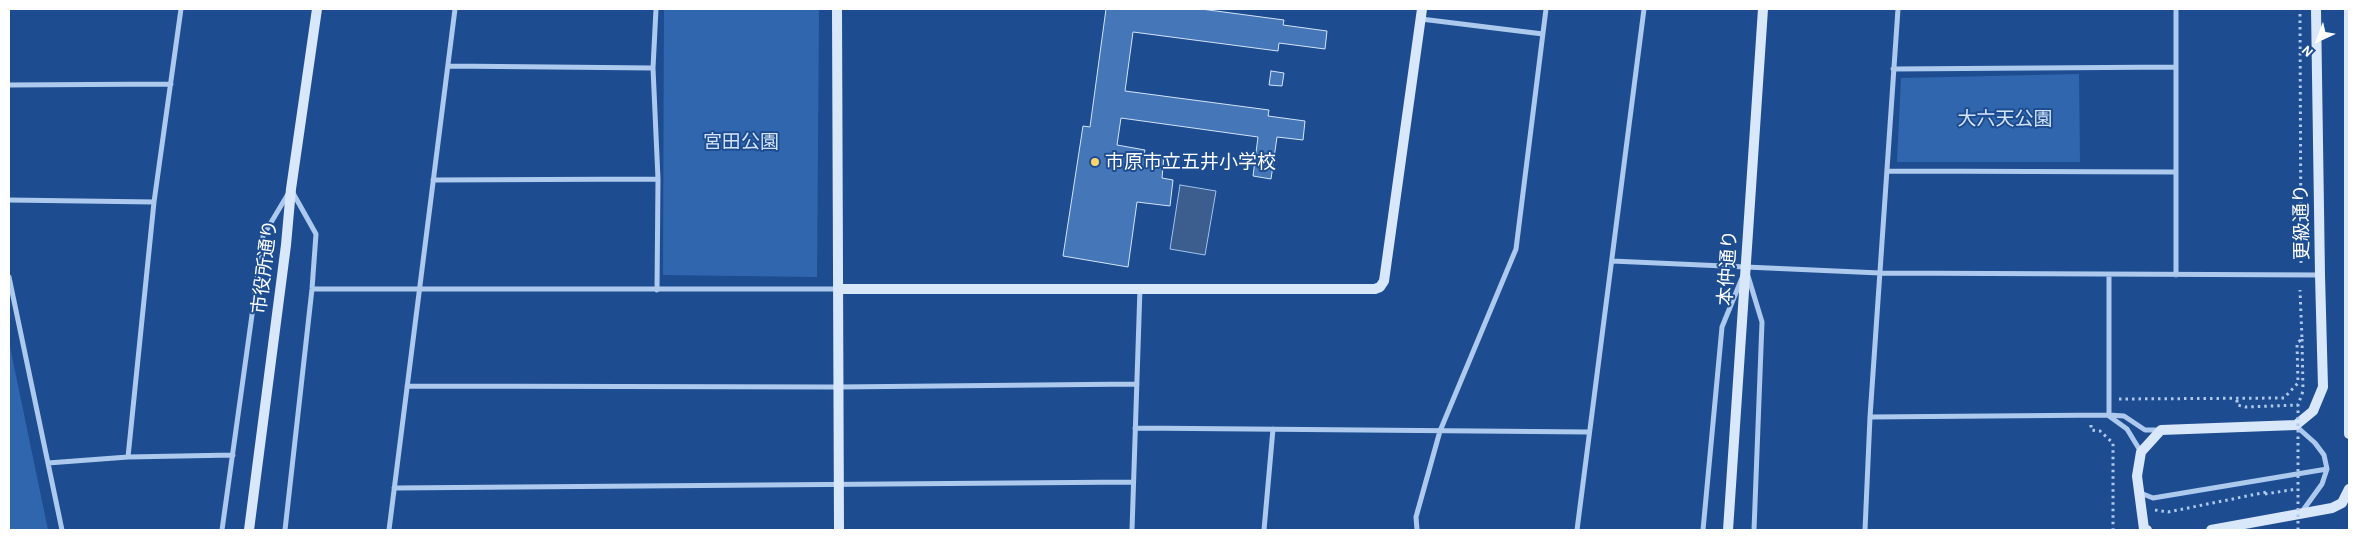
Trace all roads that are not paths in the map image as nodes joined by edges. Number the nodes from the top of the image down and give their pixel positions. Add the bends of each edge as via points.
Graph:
1 (181, 9) edge
2 (317, 9) edge
3 (455, 9) edge
4 (656, 9) edge
5 (837, 9) edge
6 (1546, 9) edge
7 (1644, 9) edge
8 (1763, 9) edge
9 (1898, 9) edge
10 (2176, 9) edge
11 (2316, 9) edge
12 (2349, 9) edge
13 (1421, 14) edge
14 (1543, 34) junction
15 (448, 66) junction
16 (2176, 67) junction
17 (653, 68) junction
18 (1893, 69) junction
19 (171, 84) junction
20 (9, 85) edge
21 (1887, 171) junction
22 (2175, 172) junction
23 (658, 179) junction
24 (433, 180) junction
25 (291, 189) junction
26 (9, 200) edge
27 (154, 202) junction
28 (1612, 261) junction
29 (1746, 268) junction
30 (1880, 273) junction
31 (2109, 274) junction
32 (2176, 275) junction
33 (2320, 275) junction
34 (9, 277) edge
35 (312, 288) junction
36 (1140, 288) junction
37 (839, 289) junction
38 (419, 290) junction
39 (657, 290) junction
40 (1137, 384) junction
41 (407, 386) junction
42 (838, 387) junction
43 (2109, 415) junction
44 (1870, 417) junction
45 (2296, 425) junction
46 (2349, 425) edge
47 (1136, 428) junction
48 (1273, 429) junction
49 (2161, 430) junction
50 (1440, 431) junction
51 (1589, 432) junction
52 (2349, 434) edge
53 (2141, 452) junction
54 (233, 455) junction
55 (128, 458) junction
56 (48, 463) junction
57 (2327, 469) junction
58 (1134, 482) junction
59 (839, 486) junction
60 (394, 488) junction
61 (2349, 489) edge
62 (2138, 492) junction
63 (2301, 514) junction
64 (62, 530) edge
65 (222, 530) edge
66 (249, 530) edge
67 (285, 530) edge
68 (389, 530) edge
69 (839, 530) edge
70 (1132, 530) edge
71 (1264, 530) edge
72 (1417, 530) edge
73 (1577, 530) edge
74 (1702, 530) edge
75 (1728, 530) edge
76 (1754, 530) edge
77 (1865, 530) edge
78 (2144, 530) edge
79 (2211, 530) edge

1 - 19 street
2 - 25 street, 市役所通り
3 - 15 street
4 - 17 street
5 - 37 street
6 - 14 street
7 - 28 street
8 - 29 street, 本仲通り
9 - 18 street
10 - 16 street
11 - 33 street, 更級通り
12 - 46 street
13 - 14 street
13 - 36 street via 1384,281 1380,288
14 - 50 street via 1516,249
15 - 17 street
15 - 24 street
16 - 18 street
16 - 22 street
17 - 23 street
18 - 21 street
19 - 20 street
19 - 27 street
21 - 22 street
21 - 30 street
22 - 32 street
23 - 24 street
23 - 39 street
24 - 38 street
25 - 35 street via 316,234
25 - 54 street via 263,236
25 - 66 street, 市役所通り
26 - 27 street
27 - 55 street
28 - 29 street
28 - 51 street
29 - 30 street
29 - 74 street via 1722,327
29 - 75 street, 本仲通り
29 - 76 street via 1762,322
30 - 31 street
30 - 44 street
31 - 32 street
31 - 43 street
32 - 33 street
33 - 45 street, 更級通り via 2324,387 2313,411
34 - 56 street
35 - 38 street
35 - 67 street
36 - 37 street
36 - 40 street
37 - 39 street
37 - 42 street
38 - 39 street
38 - 41 street
40 - 42 street
40 - 47 street
41 - 42 street
41 - 60 street
42 - 59 street
43 - 44 street
43 - 49 street via 2124,416 2145,430
43 - 53 street via 2127,429
44 - 77 street
45 - 49 street
45 - 57 street via 2324,455
46 - 52 street
47 - 48 street
47 - 58 street
48 - 50 street
48 - 71 street
49 - 53 street
50 - 51 street
50 - 72 street via 1416,517
51 - 73 street
53 - 62 street
54 - 55 street
54 - 65 street
55 - 56 street
56 - 64 street
57 - 62 street via 2154,498
57 - 63 street via 2322,484
58 - 59 street
58 - 70 street
59 - 60 street
59 - 69 street
60 - 68 street
61 - 63 street via 2342,503
62 - 78 street
63 - 79 street

